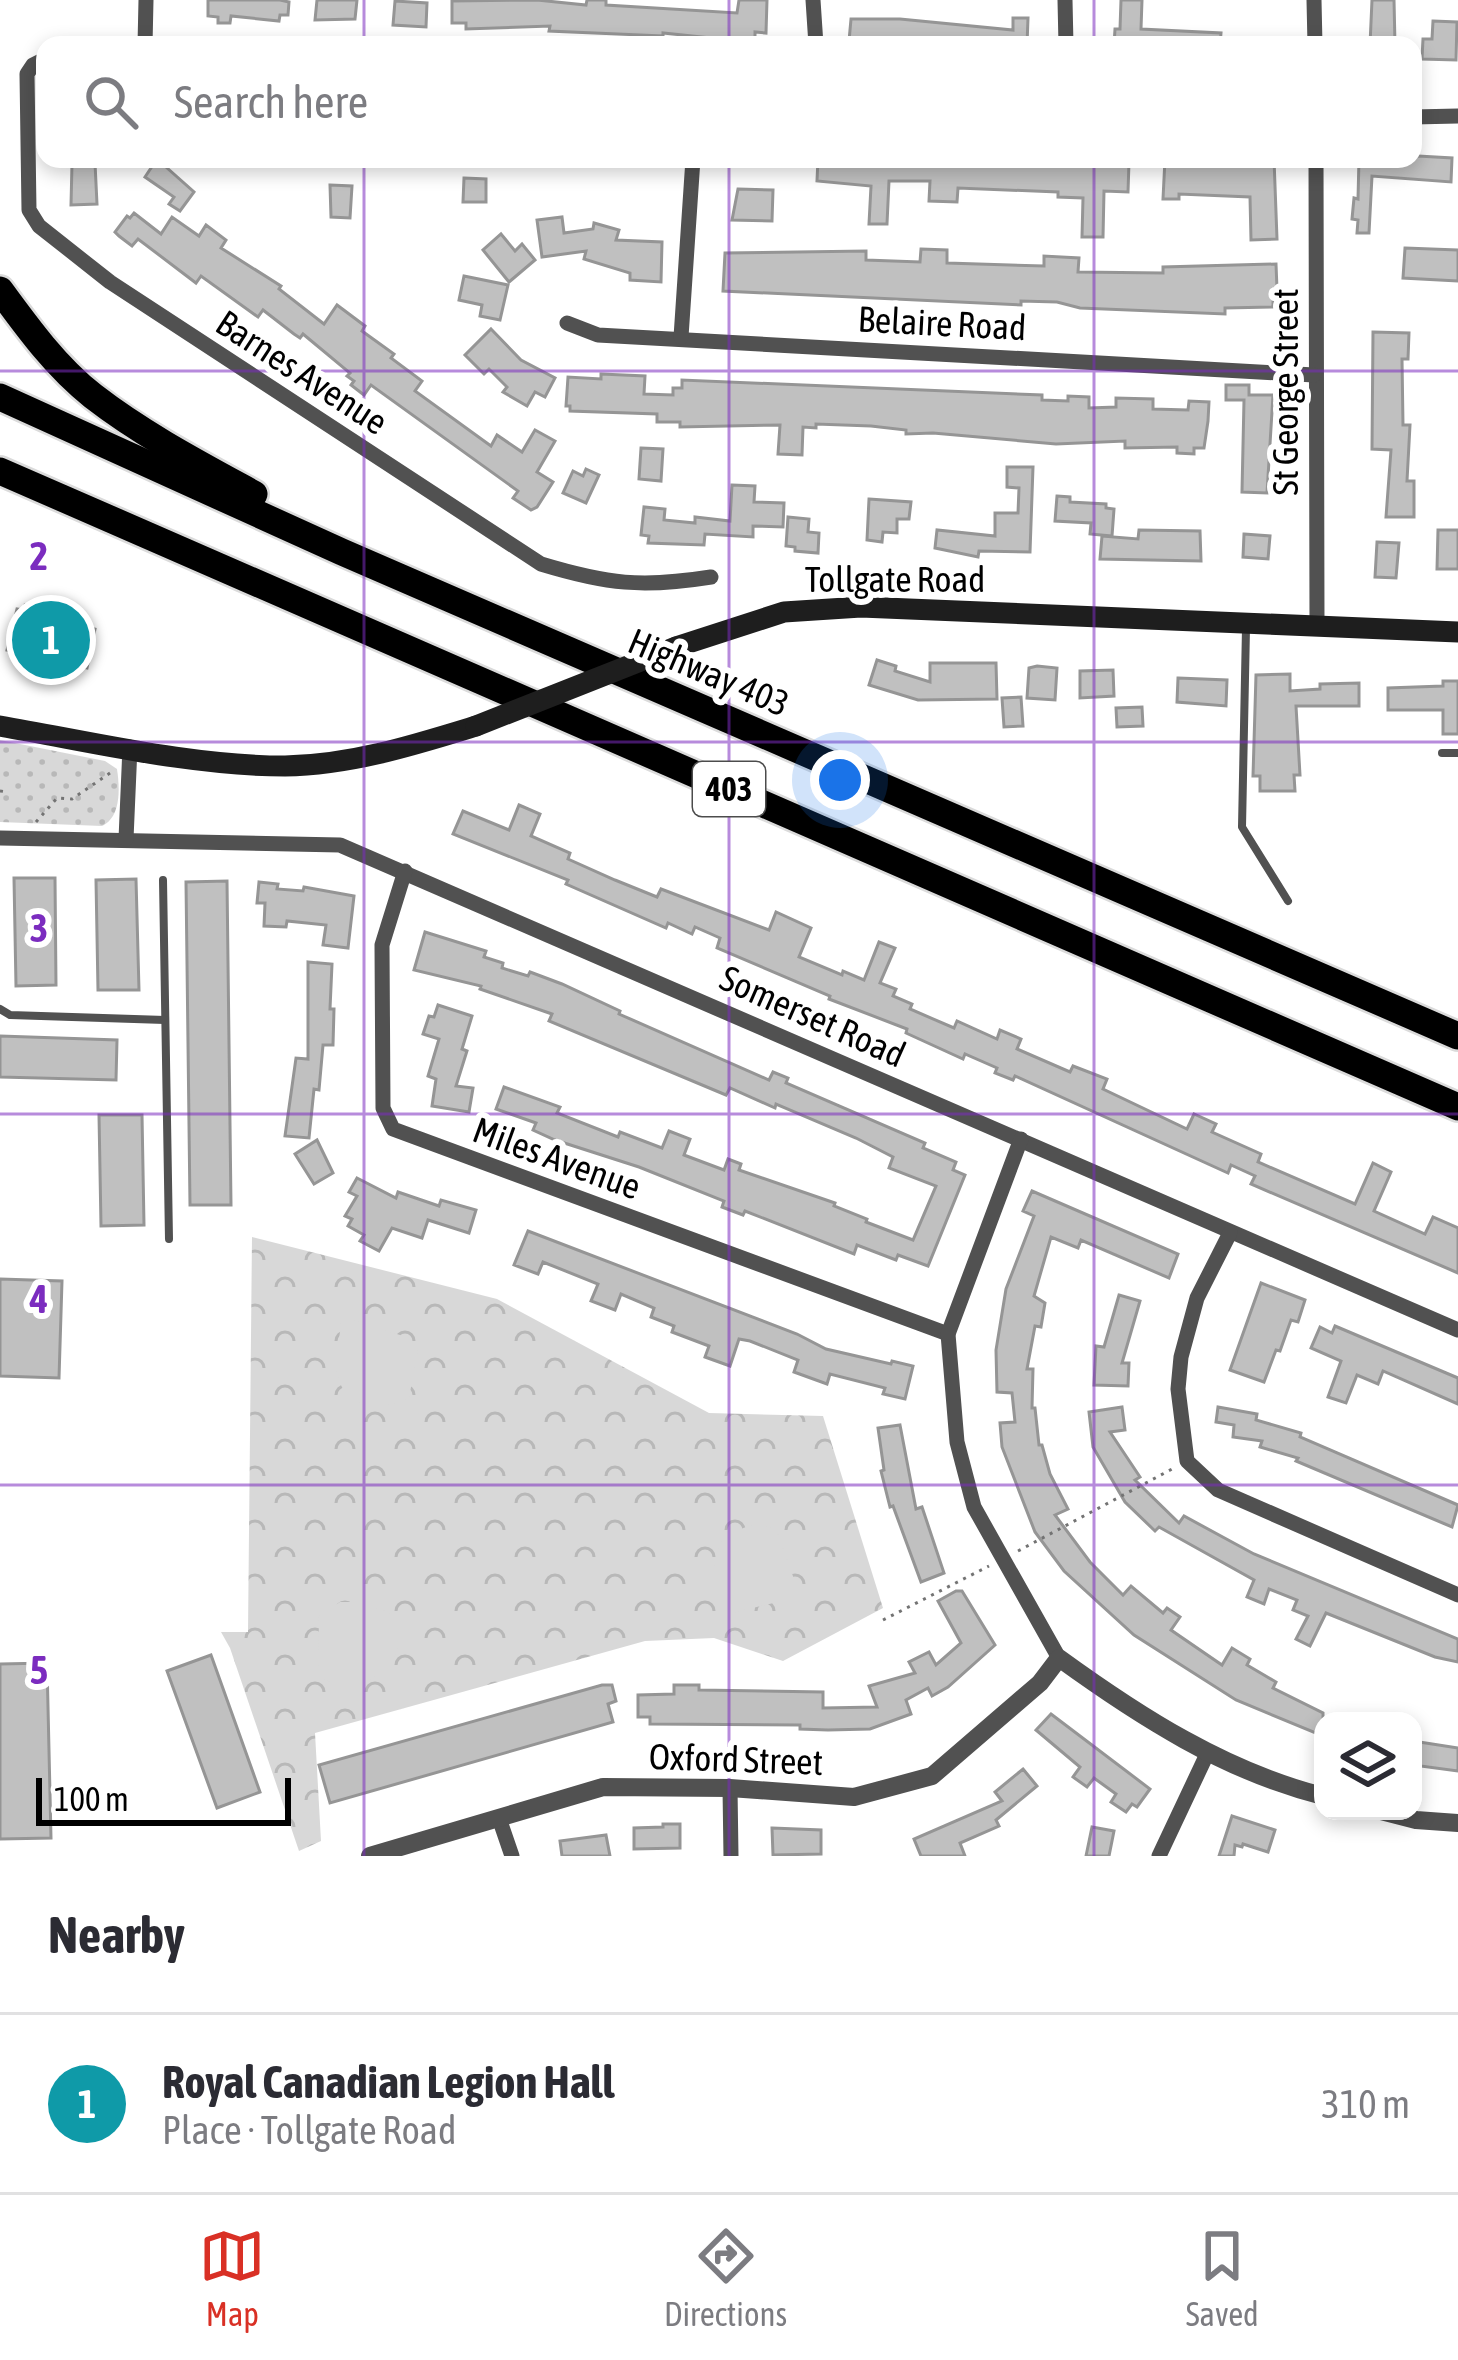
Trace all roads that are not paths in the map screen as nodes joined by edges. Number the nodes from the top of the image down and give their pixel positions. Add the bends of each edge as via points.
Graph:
1 (146, 0) edge
2 (814, 0) edge
3 (1065, 0) edge
4 (1314, 0) edge
5 (145, 36) edge
6 (816, 36) edge
7 (1066, 36) edge
8 (1315, 36) edge
9 (36, 64) edge
10 (1458, 116) edge
11 (1422, 117) edge
12 (692, 168) edge
13 (1316, 168) edge
14 (0, 290) edge
15 (568, 323) dead end
16 (681, 337) junction
17 (1314, 375) junction
18 (0, 397) edge
19 (0, 471) edge
20 (342, 553) junction
21 (711, 577) dead end
22 (1246, 622) junction
23 (1316, 625) junction
24 (1458, 632) edge
25 (0, 726) edge
26 (130, 752) junction
27 (1442, 753) dead end
28 (1458, 753) edge
29 (0, 838) edge
30 (126, 839) junction
31 (405, 871) junction
32 (163, 880) dead end
33 (1288, 901) dead end
34 (0, 1009) edge
35 (165, 1020) junction
36 (1458, 1036) edge
37 (1458, 1107) edge
38 (1021, 1139) junction
39 (1230, 1232) junction
40 (169, 1239) dead end
41 (1458, 1330) edge
42 (948, 1334) junction
43 (1458, 1595) edge
44 (1059, 1658) junction
45 (1208, 1751) junction
46 (730, 1788) junction
47 (1314, 1792) edge
48 (1416, 1820) edge
49 (500, 1821) junction
50 (1458, 1823) edge
51 (370, 1856) edge
52 (512, 1856) edge
53 (730, 1856) edge
54 (1159, 1856) edge

1 - 5 street
2 - 6 street
3 - 7 street
4 - 8 street
9 - 21 street, Barnes Avenue via 26,74 29,210 110,282 541,564 600,582
10 - 11 street
12 - 16 street
13 - 17 street, St George Street
14 - 20 highway via 92,394 183,456 307,523
15 - 16 street, Belaire Road via 598,335
16 - 17 street, Belaire Road
17 - 23 street, St George Street
18 - 20 highway, Highway 403 / 403
19 - 37 highway, 403
20 - 36 highway, Highway 403 / 403
22 - 23 main road, Tollgate Road
22 - 26 main road, Tollgate Road, bridge via 861,607 784,612 382,754 286,766
22 - 33 lane via 1242,827
23 - 24 main road, Tollgate Road
25 - 26 main road, Tollgate Road
26 - 30 street
27 - 28 lane
29 - 30 street, Somerset Road
30 - 31 street, Somerset Road via 340,845
31 - 38 street, Somerset Road
31 - 42 street, Miles Avenue via 382,945 383,1108 393,1130
32 - 35 lane
34 - 35 lane
35 - 40 lane
38 - 39 street, Somerset Road
38 - 42 street
39 - 41 street, Somerset Road
39 - 43 street via 1197,1298 1181,1357 1187,1461 1218,1490
42 - 44 street via 957,1442 974,1507
44 - 45 street via 1141,1717
44 - 46 street, Oxford Street via 932,1776 854,1796
45 - 47 street
45 - 54 street
46 - 49 street, Oxford Street via 603,1787
46 - 53 street
48 - 50 street
49 - 51 street, Oxford Street
49 - 52 street

